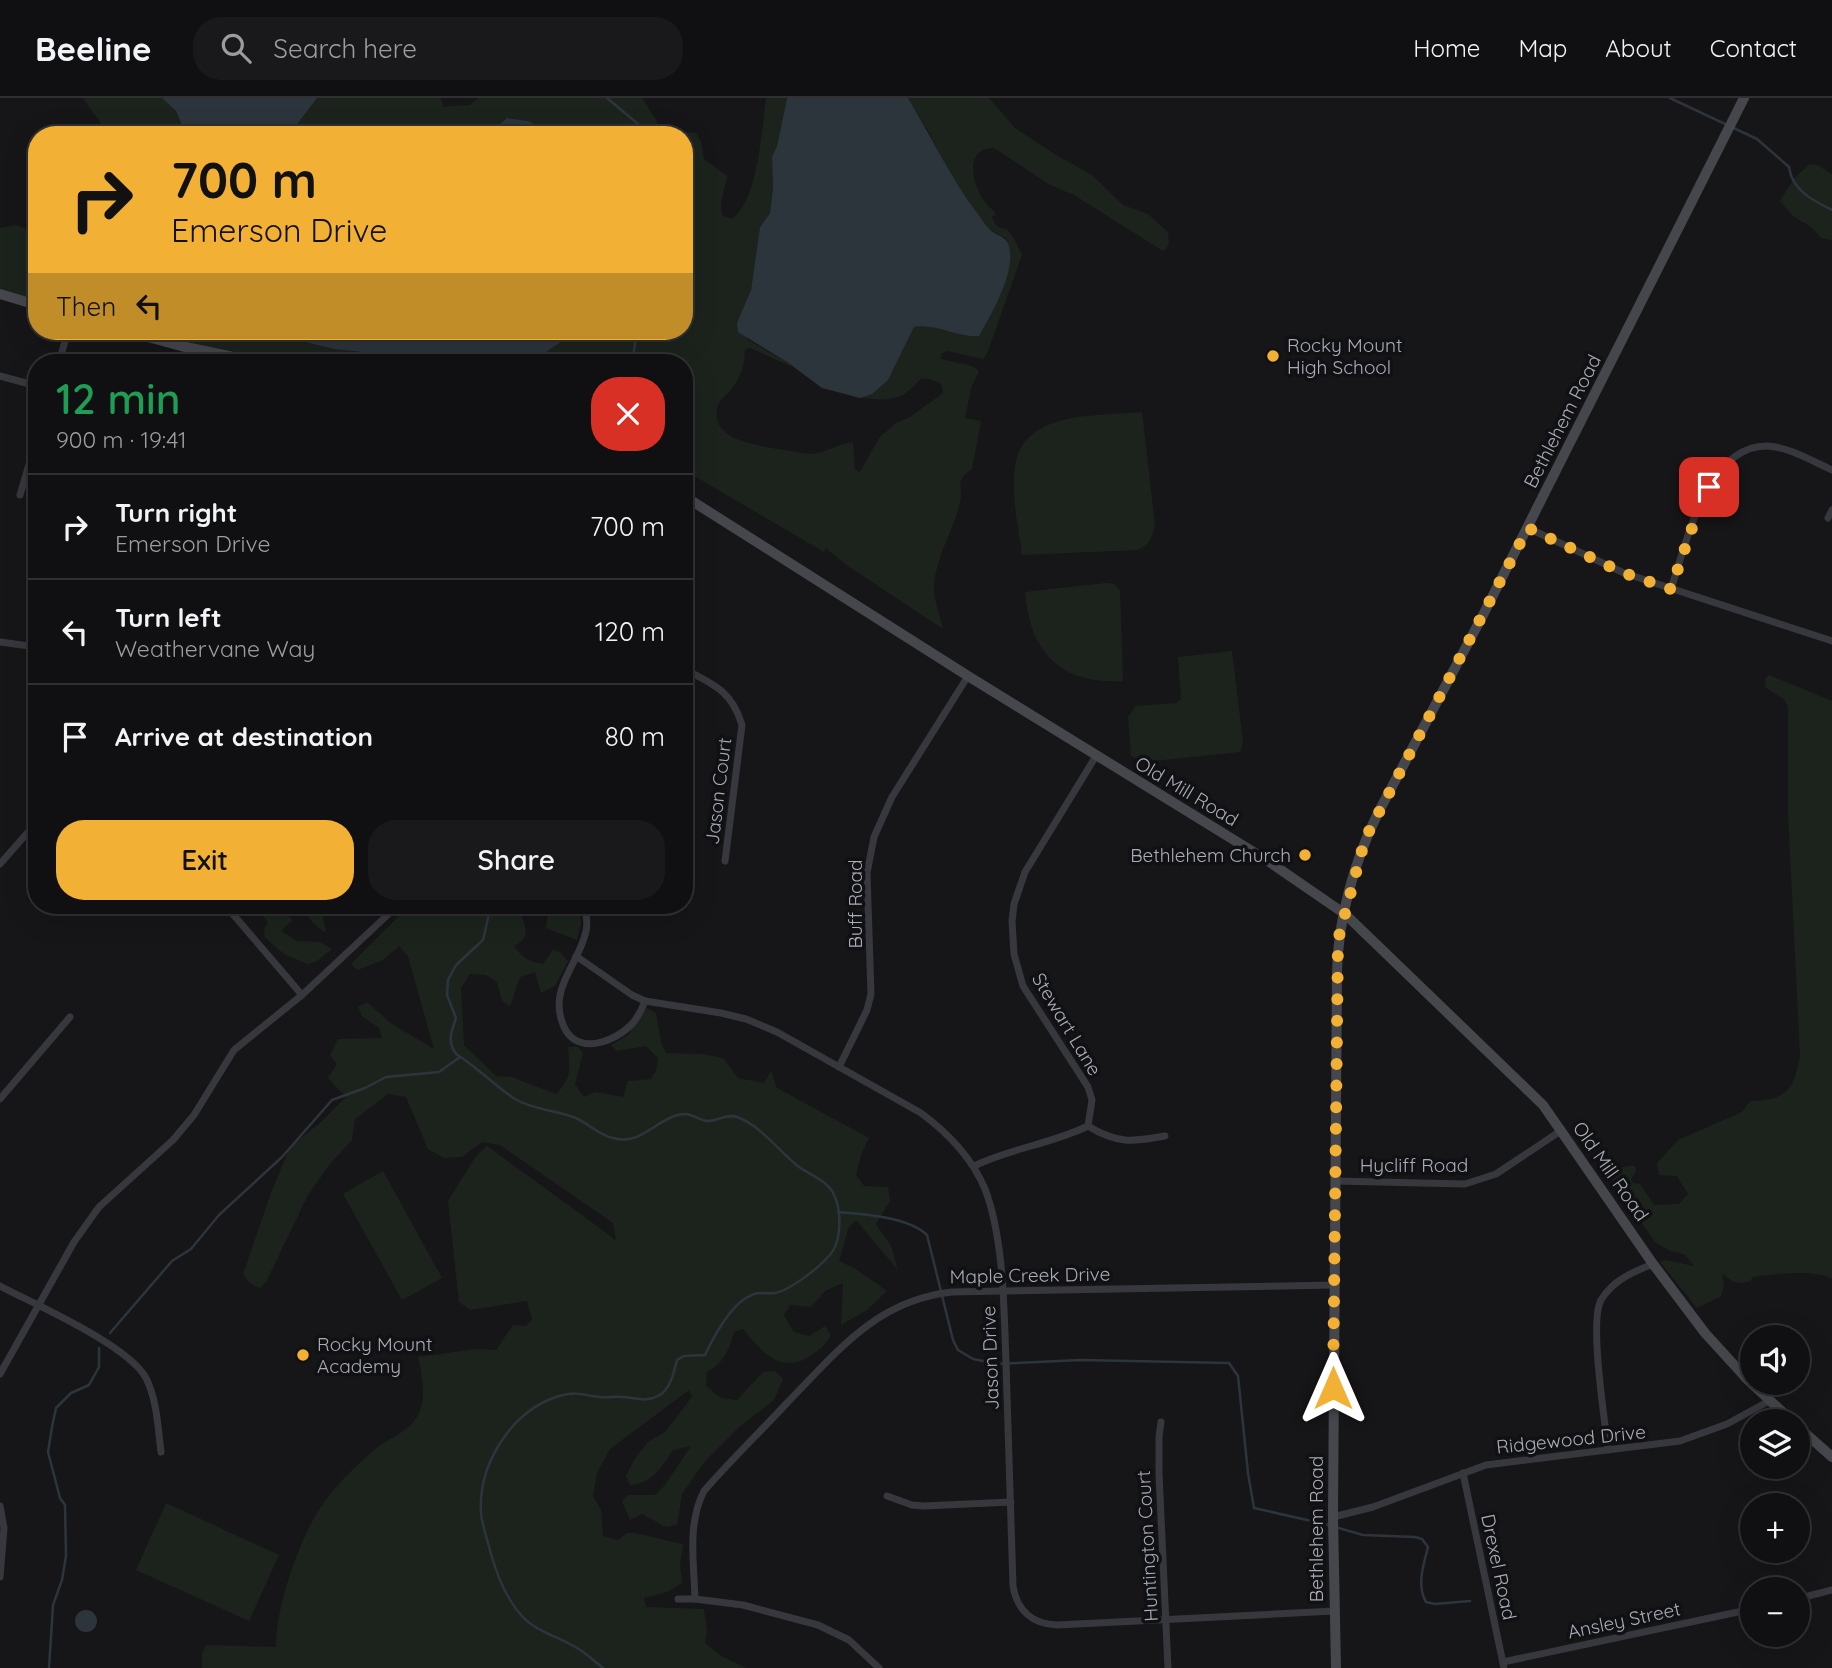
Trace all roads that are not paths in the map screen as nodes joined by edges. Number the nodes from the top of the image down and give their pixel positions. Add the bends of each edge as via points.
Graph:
1 (1744, 98) edge
2 (0, 294) edge
3 (28, 302) edge
4 (159, 340) edge
5 (220, 354) edge
6 (0, 376) edge
7 (28, 384) edge
8 (28, 468) edge
9 (1832, 470) edge
10 (20, 495) dead end
11 (693, 502) edge
12 (1528, 528) junction
13 (1671, 589) junction
14 (1832, 641) edge
15 (0, 642) edge
16 (28, 646) edge
17 (693, 674) edge
18 (968, 676) junction
19 (1096, 756) junction
20 (28, 832) edge
21 (725, 861) dead end
22 (0, 864) edge
23 (233, 914) edge
24 (389, 914) edge
25 (585, 914) edge
26 (1345, 914) junction
27 (576, 956) junction
28 (302, 995) junction
29 (645, 1001) junction
30 (70, 1017) dead end
31 (839, 1067) junction
32 (0, 1098) edge
33 (1088, 1126) junction
34 (1562, 1130) junction
35 (1165, 1136) dead end
36 (974, 1166) junction
37 (1335, 1181) junction
38 (1653, 1264) junction
39 (1334, 1285) junction
40 (0, 1286) edge
41 (1003, 1291) junction
42 (38, 1306) junction
43 (0, 1374) edge
44 (1769, 1401) junction
45 (1778, 1409) edge
46 (1161, 1422) dead end
47 (1810, 1438) edge
48 (1608, 1450) junction
49 (162, 1452) dead end
50 (1832, 1457) edge
51 (1463, 1473) junction
52 (887, 1496) dead end
53 (1011, 1503) junction
54 (0, 1506) edge
55 (1333, 1517) junction
56 (0, 1577) edge
57 (1832, 1590) edge
58 (1810, 1596) edge
59 (678, 1599) dead end
60 (695, 1599) junction
61 (1334, 1611) junction
62 (1740, 1612) edge
63 (1166, 1619) junction
64 (1504, 1665) edge
65 (879, 1668) edge
66 (1167, 1668) edge
67 (1336, 1668) edge

1 - 12 street, Bethlehem Road
2 - 3 street
4 - 5 street
6 - 7 street
8 - 10 street
9 - 13 street via 1767,446 1734,456 1709,487
11 - 18 street, Old Mill Road
12 - 13 street via 1624,573
12 - 26 street, Bethlehem Road via 1365,839
13 - 14 street
15 - 16 street
17 - 21 street, Jason Court via 723,691 738,710 742,725
18 - 19 street, Old Mill Road
18 - 31 street, Buff Road via 892,797 874,837 867,873 871,994
19 - 26 street, Old Mill Road
19 - 33 street, Stewart Lane via 1024,872 1012,921 1014,954 1023,986 1088,1087 1092,1100
20 - 22 street
23 - 28 street
24 - 28 street
25 - 27 street via 587,928
26 - 34 street, Old Mill Road via 1504,1066
26 - 37 street, Bethlehem Road via 1338,940
27 - 29 street, Jason Drive
27 - 29 street via 559,997 565,1028 579,1042 591,1044 615,1037 634,1022
28 - 42 street via 234,1050 173,1140 99,1207
29 - 31 street, Jason Drive via 746,1019
30 - 32 street
31 - 36 street, Jason Drive via 940,1126
33 - 35 street via 1127,1142
33 - 36 street
34 - 37 street, Hycliff Road via 1496,1174 1465,1184
34 - 38 street, Old Mill Road
36 - 41 street, Jason Drive via 993,1218
37 - 39 street, Bethlehem Road
38 - 44 street, Old Mill Road via 1705,1333
38 - 48 street via 1615,1284 1597,1311
39 - 41 street, Maple Creek Drive
39 - 55 street, Bethlehem Road
40 - 42 street
41 - 53 street, Jason Drive
41 - 60 street, Maple Creek Drive via 925,1297 882,1314 855,1334 704,1491 693,1526
42 - 43 street
42 - 49 street via 133,1360 152,1395
44 - 45 street, Old Mill Road
44 - 48 street, Ridgewood Drive via 1703,1434 1660,1445
46 - 63 street, Huntington Court
47 - 50 street
48 - 51 street, Ridgewood Drive via 1511,1461
51 - 55 street, Ridgewood Drive
51 - 64 street, Drexel Road
52 - 53 street via 924,1506
53 - 63 street, Jason Drive via 1015,1599 1035,1621 1057,1625
54 - 56 street via 4,1528
55 - 61 street, Bethlehem Road
57 - 58 street
59 - 60 street
60 - 65 street via 743,1605 818,1625 849,1640
61 - 63 street, Jason Drive
61 - 67 street, Bethlehem Road
62 - 64 street, Ansley Street
63 - 66 street, Huntington Court

